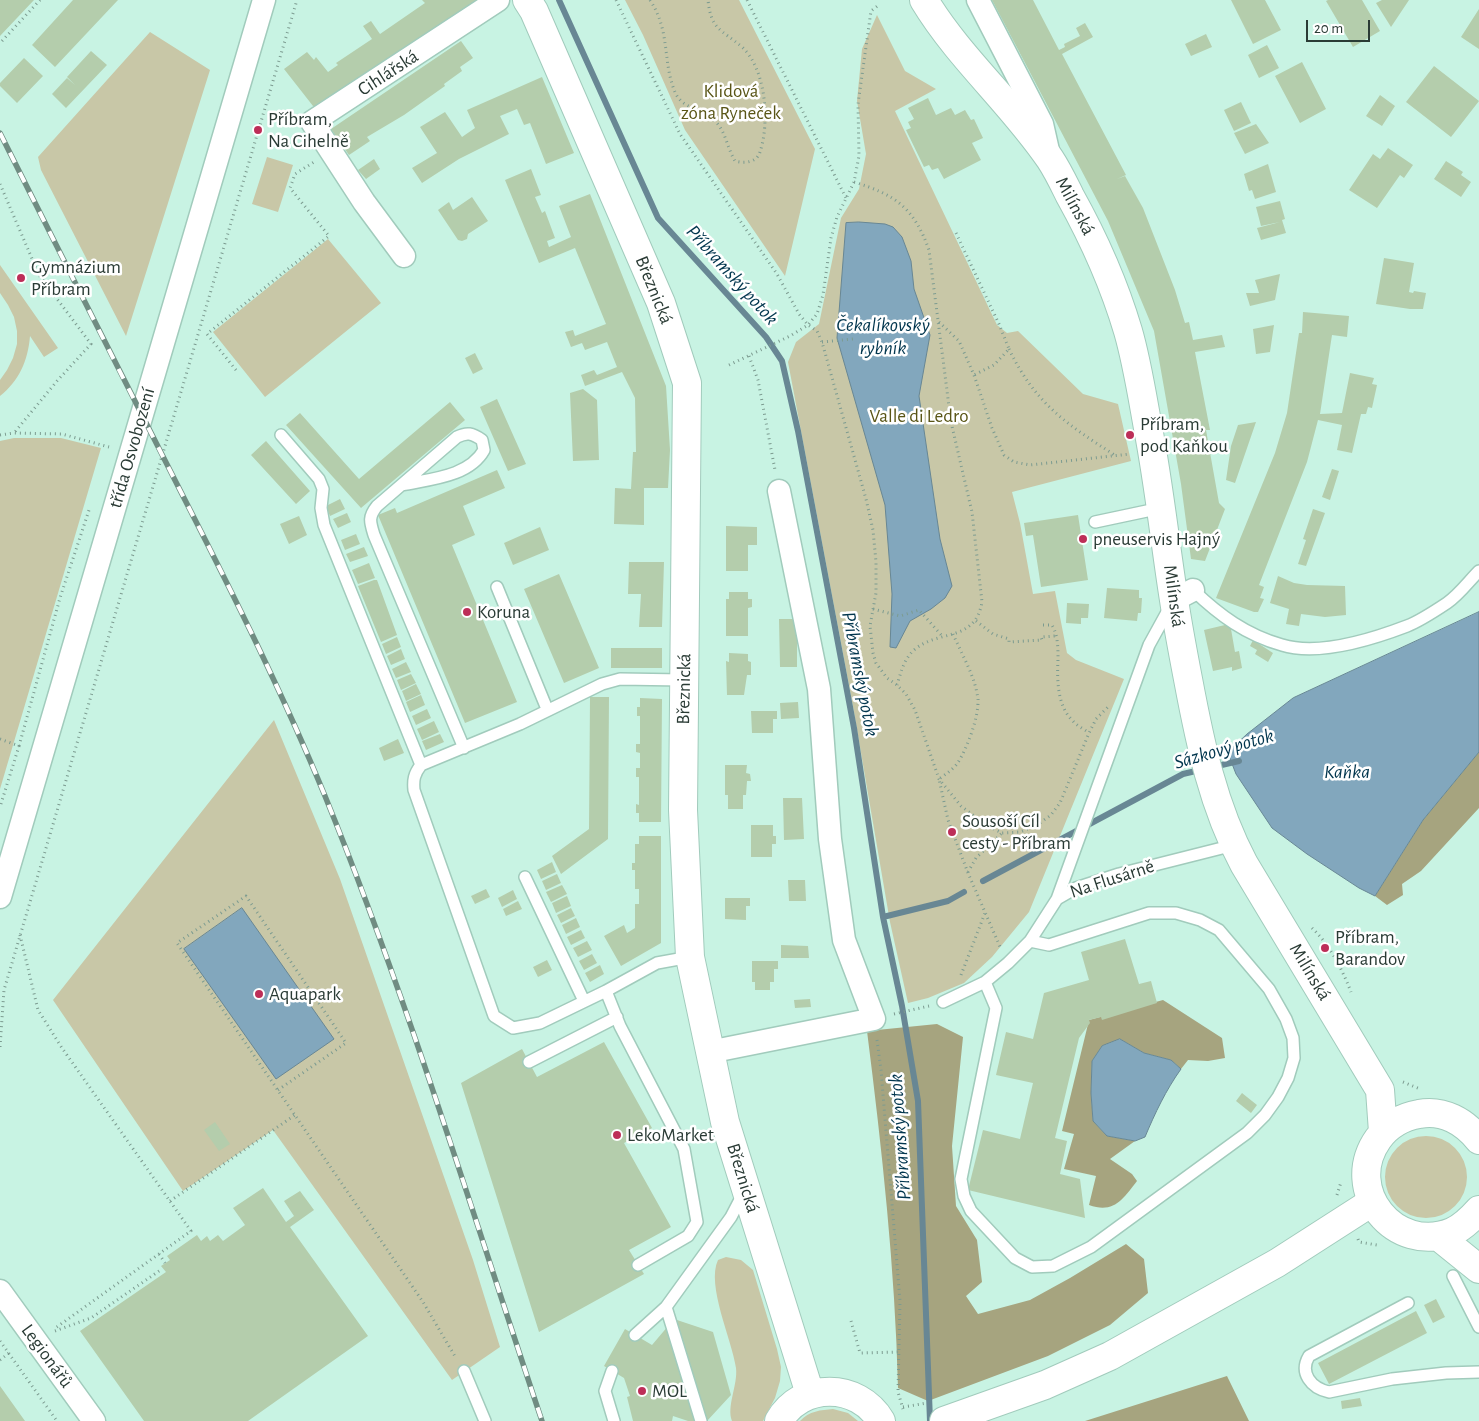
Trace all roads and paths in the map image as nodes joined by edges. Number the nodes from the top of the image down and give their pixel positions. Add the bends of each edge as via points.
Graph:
1 (40, 0) edge
2 (264, 0) edge
3 (297, 0) edge
4 (498, 0) edge
5 (527, 0) edge
6 (616, 0) edge
7 (650, 0) edge
8 (708, 0) edge
9 (747, 0) edge
10 (924, 0) edge
11 (978, 0) edge
12 (880, 4) dead end
13 (2, 40) dead end
14 (331, 152) junction
15 (1050, 159) junction
16 (854, 182) junction
17 (0, 184) edge
18 (846, 198) junction
19 (956, 233) dead end
20 (404, 256) dead end
21 (938, 321) junction
22 (808, 325) junction
23 (853, 339) dead end
24 (822, 342) junction
25 (1009, 349) junction
26 (749, 356) junction
27 (729, 365) dead end
28 (236, 370) dead end
29 (974, 375) junction
30 (14, 433) junction
31 (0, 435) edge
32 (281, 436) dead end
33 (110, 447) dead end
34 (1152, 451) junction
35 (1116, 456) junction
36 (402, 485) junction
37 (779, 491) joint
38 (1161, 508) junction
39 (1096, 522) dead end
40 (1479, 571) edge
41 (497, 587) dead end
42 (1183, 595) junction
43 (873, 610) junction
44 (976, 621) junction
45 (1043, 625) dead end
46 (953, 634) junction
47 (1056, 636) junction
48 (942, 637) junction
49 (683, 680) junction
50 (897, 684) junction
51 (1131, 694) junction
52 (548, 709) junction
53 (1089, 733) junction
54 (0, 739) edge
55 (464, 748) junction
56 (421, 765) junction
57 (939, 779) junction
58 (0, 807) edge
59 (1002, 833) junction
60 (1234, 844) junction
61 (968, 873) junction
62 (524, 877) dead end
63 (0, 897) edge
64 (1056, 899) junction
65 (985, 913) junction
66 (20, 934) junction
67 (1030, 941) junction
68 (690, 957) junction
69 (1008, 963) junction
70 (985, 982) junction
71 (606, 991) junction
72 (947, 1000) junction
73 (584, 1001) junction
74 (616, 1017) junction
75 (878, 1018) junction
76 (0, 1048) edge
77 (709, 1052) junction
78 (529, 1062) dead end
79 (278, 1090) junction
80 (1380, 1090) junction
81 (1424, 1113) junction
82 (295, 1114) junction
83 (1383, 1132) junction
84 (1479, 1140) edge
85 (746, 1188) junction
86 (170, 1201) junction
87 (1372, 1202) junction
88 (1479, 1212) edge
89 (1438, 1236) junction
90 (158, 1254) junction
91 (165, 1263) dead end
92 (638, 1265) dead end
93 (162, 1269) dead end
94 (1479, 1269) edge
95 (1453, 1276) dead end
96 (0, 1291) edge
97 (1408, 1303) dead end
98 (666, 1307) junction
99 (851, 1321) dead end
100 (1479, 1327) edge
101 (635, 1335) dead end
102 (0, 1341) edge
103 (899, 1352) junction
104 (9, 1353) junction
105 (0, 1360) edge
106 (464, 1371) joint
107 (612, 1371) dead end
108 (1479, 1372) edge
109 (810, 1394) junction
110 (913, 1406) dead end
111 (892, 1414) edge
112 (949, 1420) edge
113 (57, 1421) edge
114 (94, 1421) edge
115 (485, 1421) edge
116 (614, 1421) edge
117 (701, 1421) edge
118 (779, 1421) edge

1 - 13 path
2 - 63 street, třída Osvobození
3 - 66 path
4 - 14 street, Cihlářská via 312,122
5 - 49 street, Březnická via 661,303 687,383
6 - 22 path via 680,134 777,274
7 - 8 path via 664,32 671,82 676,94 690,108 713,119 735,161 742,163 759,156 763,143 766,118 760,75 742,48 714,24
9 - 18 path
10 - 15 street, Milínská via 980,75
11 - 15 street via 1042,124
12 - 16 path via 871,10 858,104 859,156
14 - 20 street, Cihlářská
14 - 28 path via 295,174 290,188 329,236 207,334
15 - 34 street, Milínská via 1087,227 1112,284 1128,332
16 - 18 path
16 - 21 path via 888,194 903,206 922,230 929,250
17 - 30 path via 39,275 91,344
18 - 22 path via 831,238 818,314
19 - 25 path
21 - 29 path via 959,341
21 - 44 path via 950,422 972,512 982,602
22 - 24 path via 816,330
22 - 26 path
23 - 24 path
24 - 43 path via 873,530 876,594
25 - 29 path via 994,365
25 - 35 path via 1046,405 1069,426
26 - 27 path
26 - 37 path via 758,380
29 - 35 path via 998,444 1004,455 1014,462 1030,465
30 - 31 path
30 - 33 path via 62,434
32 - 56 lane via 319,479 323,489 321,508 324,525
34 - 35 path
34 - 38 street, Milínská
36 - 36 lane via 457,437 465,433 482,440 484,450 480,458 469,466 447,475
36 - 55 lane via 371,513 370,523
37 - 75 street via 819,689 830,839 844,940
38 - 39 lane
38 - 42 street, Milínská
40 - 42 lane via 1448,602 1409,625 1360,641 1313,649 1282,646 1242,629
41 - 52 lane
42 - 51 lane via 1160,622
42 - 60 street, Milínská via 1197,727 1210,779
43 - 48 path via 900,616 919,610
43 - 50 path via 870,626 873,654 887,678
44 - 46 path
44 - 47 path via 993,634 1009,639 1009,642
45 - 47 path via 1052,625
46 - 48 path
46 - 57 path via 972,676 978,700 966,747 957,763
47 - 53 path via 1059,692 1064,710 1073,722
48 - 50 path via 925,642 913,651 904,663
49 - 52 lane via 620,679
49 - 68 street, Březnická via 683,810
50 - 57 path via 915,710
51 - 53 path via 1119,698 1096,719
51 - 64 lane
52 - 55 lane
53 - 59 path via 1060,803 1051,815 1020,832
54 - 58 path via 18,746
55 - 56 lane
56 - 73 lane via 413,781 414,790 494,1016 512,1028 540,1023
57 - 59 path via 961,806
57 - 61 path via 948,820
59 - 61 path via 976,858
60 - 64 lane, Na Flusárně via 1119,874 1076,888
60 - 80 street, Milínská
61 - 65 path
62 - 73 lane
64 - 67 lane, Na Flusárně
65 - 69 path
65 - 72 path
66 - 76 path via 4,990
66 - 86 path via 38,1010
67 - 69 lane, Na Flusárně
67 - 70 lane via 1049,945 1149,913 1176,913 1219,930 1269,989 1293,1038 1294,1058 1278,1097 1247,1133 1091,1247 1053,1266 1032,1267 1015,1258 971,1210 961,1179 996,1008
68 - 71 lane via 657,963
68 - 77 street, Březnická
69 - 70 lane, Na Flusárně
70 - 72 lane, Na Flusárně
71 - 73 lane
71 - 74 lane
72 - 75 path
74 - 78 lane
74 - 92 lane via 684,1149 697,1222 688,1236
75 - 77 street
75 - 103 path via 900,1301
77 - 85 street, Březnická via 725,1122
79 - 79 path via 346,1043 246,896 177,943
79 - 82 path
80 - 81 street
80 - 83 street, Milínská
81 - 83 street via 1395,1122
81 - 84 street via 1458,1120
82 - 86 path
82 - 106 path via 423,1302
83 - 87 street via 1372,1148 1366,1166 1366,1184
85 - 98 lane via 731,1217
85 - 109 street, Březnická
86 - 90 path via 191,1231
87 - 89 street via 1383,1218 1399,1230 1418,1236
87 - 112 street via 1277,1263 1110,1356 1045,1385
88 - 89 street via 1461,1227
89 - 94 street
90 - 91 path
90 - 93 path via 48,1334 92,1318
95 - 100 lane
96 - 114 street, Legionářů
97 - 108 lane via 1309,1356 1304,1364 1311,1382 1329,1392 1392,1378
98 - 101 lane
98 - 117 lane
99 - 103 path via 860,1353
102 - 104 path
103 - 111 path via 898,1392
104 - 105 path
104 - 113 path
106 - 115 lane
107 - 116 lane via 605,1392
109 - 111 street via 842,1392
109 - 118 street via 795,1402
110 - 111 path

